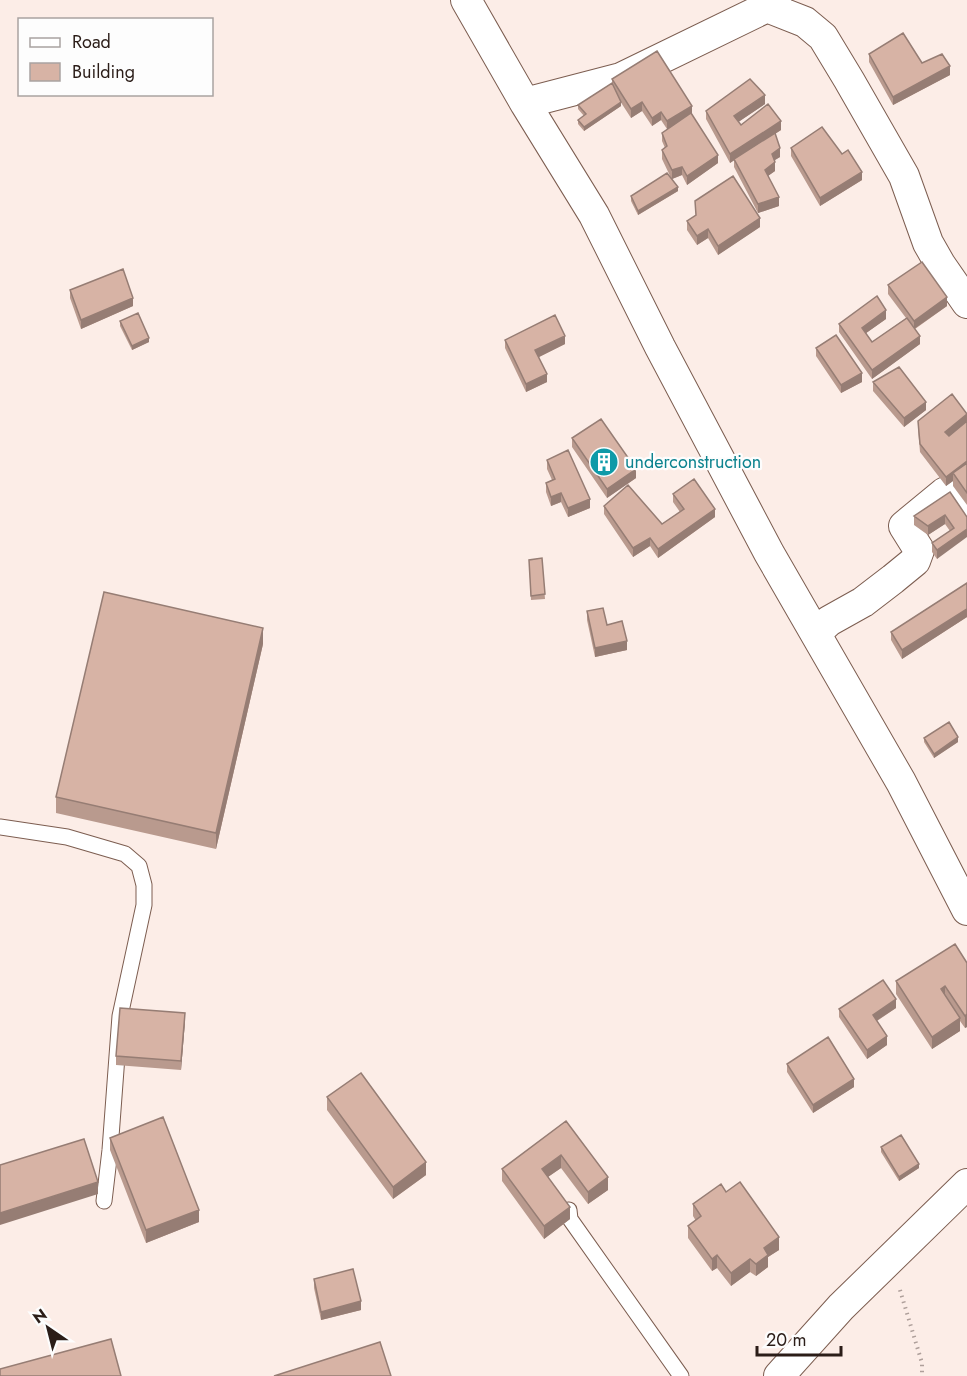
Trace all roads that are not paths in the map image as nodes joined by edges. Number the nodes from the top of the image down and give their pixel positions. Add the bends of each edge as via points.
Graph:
1 (466, 0) edge
2 (771, 4) edge
3 (525, 103) junction
4 (966, 298) edge
5 (967, 513) edge
6 (816, 633) junction
7 (0, 827) edge
8 (967, 910) edge
9 (967, 1184) edge
10 (104, 1201) dead end
11 (569, 1210) edge
12 (681, 1376) edge
13 (779, 1376) edge

1 - 3 street
2 - 3 street via 621,78
2 - 4 street via 805,22 822,38 904,176 928,243
3 - 6 street via 594,215 769,553
5 - 6 street via 948,491 944,493 904,526 918,550 915,561
6 - 8 street via 901,782
7 - 10 lane via 67,837 125,854 139,866 144,905 120,1016
9 - 13 street via 841,1307
11 - 12 lane via 570,1219

